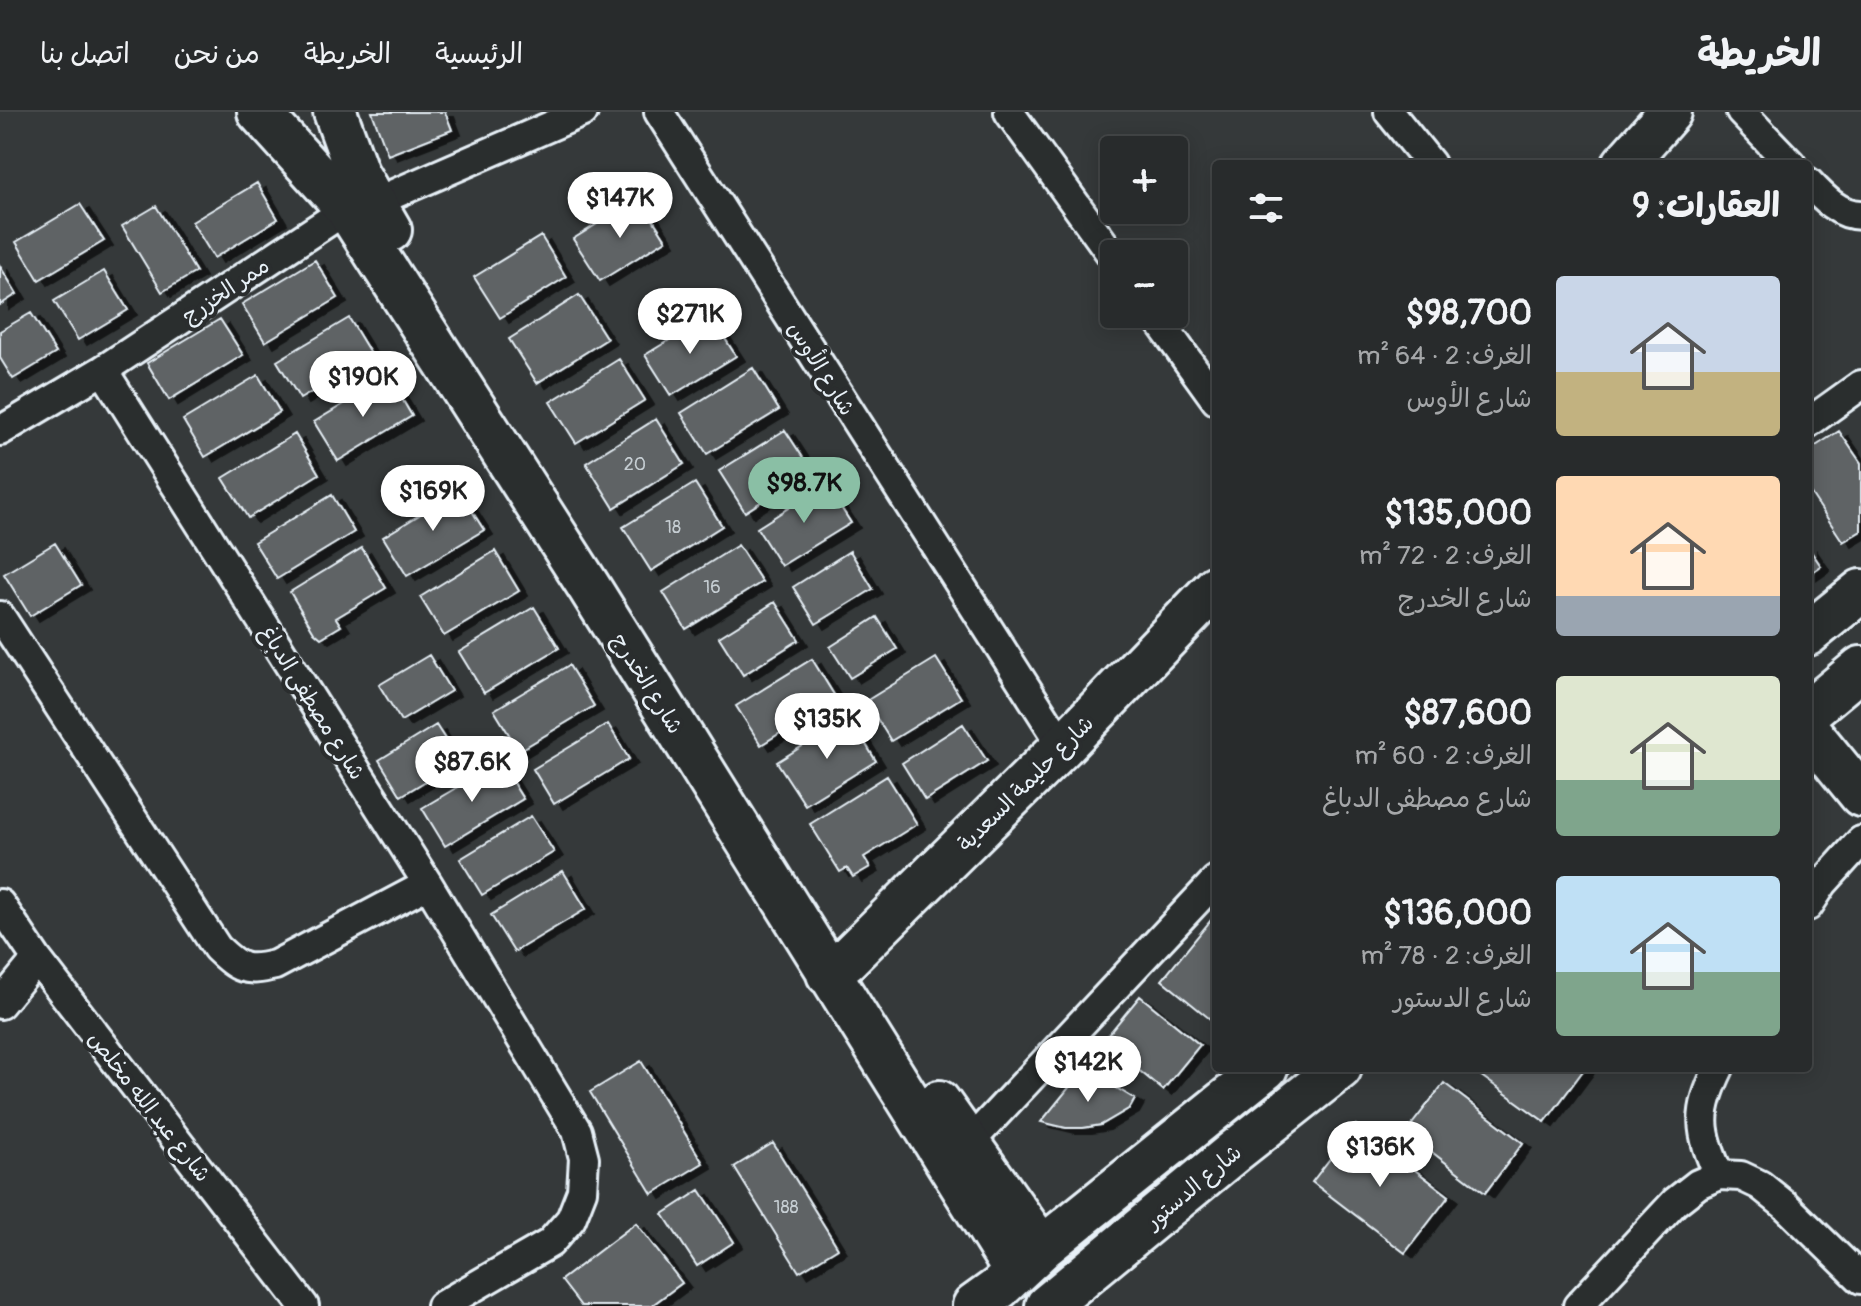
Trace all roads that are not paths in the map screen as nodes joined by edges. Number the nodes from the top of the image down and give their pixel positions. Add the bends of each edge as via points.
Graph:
1 (259, 112) edge
2 (335, 112) edge
3 (583, 112) edge
4 (659, 112) edge
5 (1009, 112) edge
6 (1389, 112) edge
7 (1670, 112) edge
8 (1741, 112) edge
9 (1428, 160) edge
10 (1628, 160) edge
11 (1787, 160) edge
12 (1812, 186) edge
13 (360, 206) junction
14 (1861, 215) edge
15 (1101, 240) edge
16 (1164, 328) edge
17 (103, 370) junction
18 (1861, 385) edge
19 (1212, 394) edge
20 (1812, 420) edge
21 (0, 431) edge
22 (1212, 591) edge
23 (1861, 591) edge
24 (0, 616) edge
25 (1812, 631) edge
26 (1861, 668) edge
27 (1812, 709) edge
28 (1812, 735) edge
29 (1063, 746) junction
30 (1861, 795) edge
31 (1861, 841) edge
32 (428, 884) junction
33 (1212, 884) edge
34 (1812, 900) edge
35 (0, 904) edge
36 (37, 959) junction
37 (837, 967) junction
38 (0, 1004) edge
39 (1261, 1072) edge
40 (1335, 1072) edge
41 (1717, 1072) edge
42 (968, 1144) junction
43 (1719, 1175) junction
44 (1029, 1259) junction
45 (1861, 1279) edge
46 (304, 1306) edge
47 (441, 1306) edge
48 (974, 1306) edge
49 (1047, 1306) edge
50 (1578, 1306) edge

1 - 13 street, شارع الخدرج
2 - 13 street, شارع الخدرج via 357,173
3 - 13 street, ممر الخزرج
4 - 29 street, شارع الأوس
5 - 15 street
6 - 9 street
7 - 10 street
8 - 11 street
12 - 14 street via 1848,215
13 - 17 street, ممر الخزرج
13 - 37 street, شارع الخدرج via 617,600
16 - 19 street
17 - 21 street
17 - 32 street, شارع مصطفى الدباغ
18 - 20 street
22 - 29 street, شارع حليمة السعدية
23 - 25 street
24 - 32 street via 217,948 233,963 251,971 275,965
26 - 27 street
28 - 30 street
29 - 37 street, شارع حليمة السعدية
31 - 34 street
32 - 47 street, شارع مصطفى الدباغ via 577,1131 584,1158 582,1191 571,1219 550,1243
33 - 42 street
35 - 36 street, شارع عبد الله مخلص
36 - 38 street
36 - 46 street, شارع عبد الله مخلص
37 - 42 street, شارع الخدرج via 874,1010
37 - 44 street, شارع الخدرج
39 - 44 street, شارع الدستور
40 - 49 street, شارع الدستور
41 - 43 street via 1703,1113 1704,1142
42 - 44 street, شارع الخدرج
43 - 45 street via 1741,1176 1760,1185
43 - 50 street via 1675,1202
44 - 48 street, شارع الدستور

